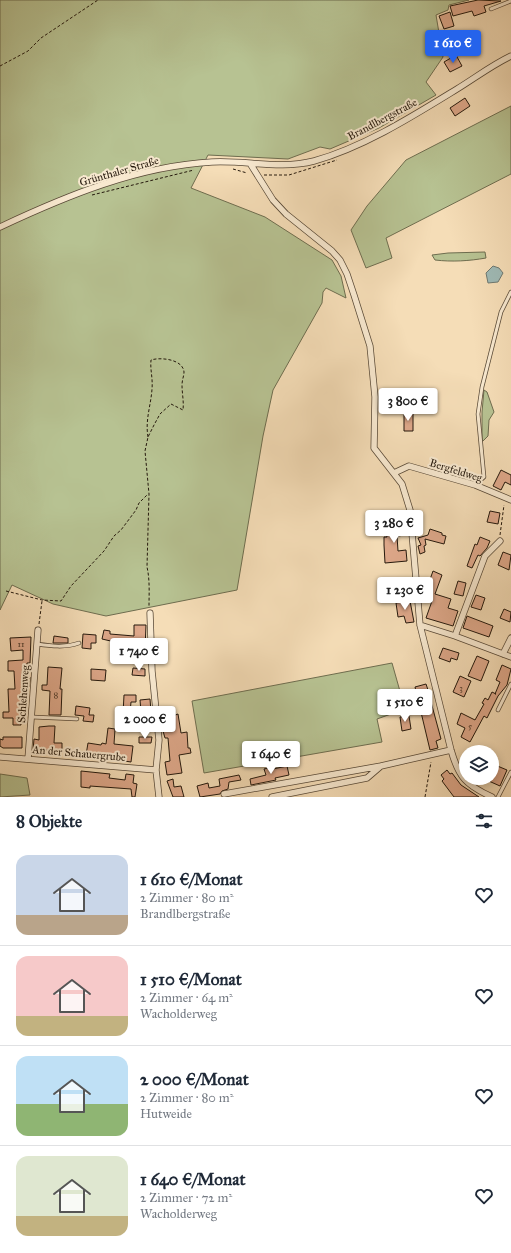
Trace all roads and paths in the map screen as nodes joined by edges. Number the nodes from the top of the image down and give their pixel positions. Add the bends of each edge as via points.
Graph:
1 (98, 0) edge
2 (511, 2) edge
3 (491, 9) dead end
4 (511, 56) edge
5 (0, 66) edge
6 (251, 165) junction
7 (0, 227) edge
8 (511, 292) edge
9 (148, 437) junction
10 (394, 473) junction
11 (475, 485) junction
12 (149, 494) junction
13 (508, 499) edge
14 (500, 541) joint
15 (6, 591) dead end
16 (42, 600) junction
17 (150, 614) joint
18 (420, 625) junction
19 (38, 630) joint
20 (455, 636) junction
21 (511, 638) edge
22 (79, 643) dead end
23 (37, 644) junction
24 (503, 654) junction
25 (511, 657) edge
26 (511, 684) edge
27 (498, 710) dead end
28 (32, 718) junction
29 (77, 719) dead end
30 (451, 750) junction
31 (0, 756) edge
32 (28, 759) junction
33 (431, 762) dead end
34 (381, 766) junction
35 (156, 770) junction
36 (511, 772) edge
37 (306, 790) junction
38 (224, 794) dead end
39 (159, 797) edge
40 (272, 797) edge
41 (308, 797) edge
42 (425, 797) edge
43 (492, 797) edge
44 (498, 797) edge

1 - 5 path via 41,38 28,51
2 - 3 lane
4 - 6 street, Brandlbergstraße via 363,143 296,165
6 - 7 street, Grünthaler Straße via 214,162 172,166 54,201
6 - 10 street via 273,200 286,214 332,251 347,274 370,346 375,397 374,448
8 - 11 lane via 502,312 482,387 478,414 484,477
9 - 9 path via 160,414 171,404 183,410 184,371 174,361 158,358 151,360 152,387 147,421
9 - 12 path via 145,470
10 - 11 street, Bergfeldweg via 409,466
10 - 18 street via 402,484 410,510
11 - 13 street, Bergfeldweg
12 - 16 path via 139,503 121,530 71,586 61,601
12 - 17 path via 147,567 151,597
13 - 14 path via 500,524
14 - 20 street via 485,556
15 - 16 path
16 - 19 path
17 - 35 street via 152,677 159,740
18 - 20 street
18 - 30 street
19 - 23 street, Schlehenweg
20 - 24 street
21 - 24 street
22 - 23 lane via 71,646
23 - 28 street, Schlehenweg
24 - 25 street
26 - 27 lane
28 - 29 lane
28 - 32 street, Schlehenweg
30 - 34 street
30 - 43 street via 456,769 466,782
31 - 32 street, An der Schauergrube
32 - 35 street, An der Schauergrube
33 - 42 path
34 - 37 street via 367,778
34 - 38 street
35 - 39 street
36 - 44 lane
37 - 40 street
37 - 41 street

